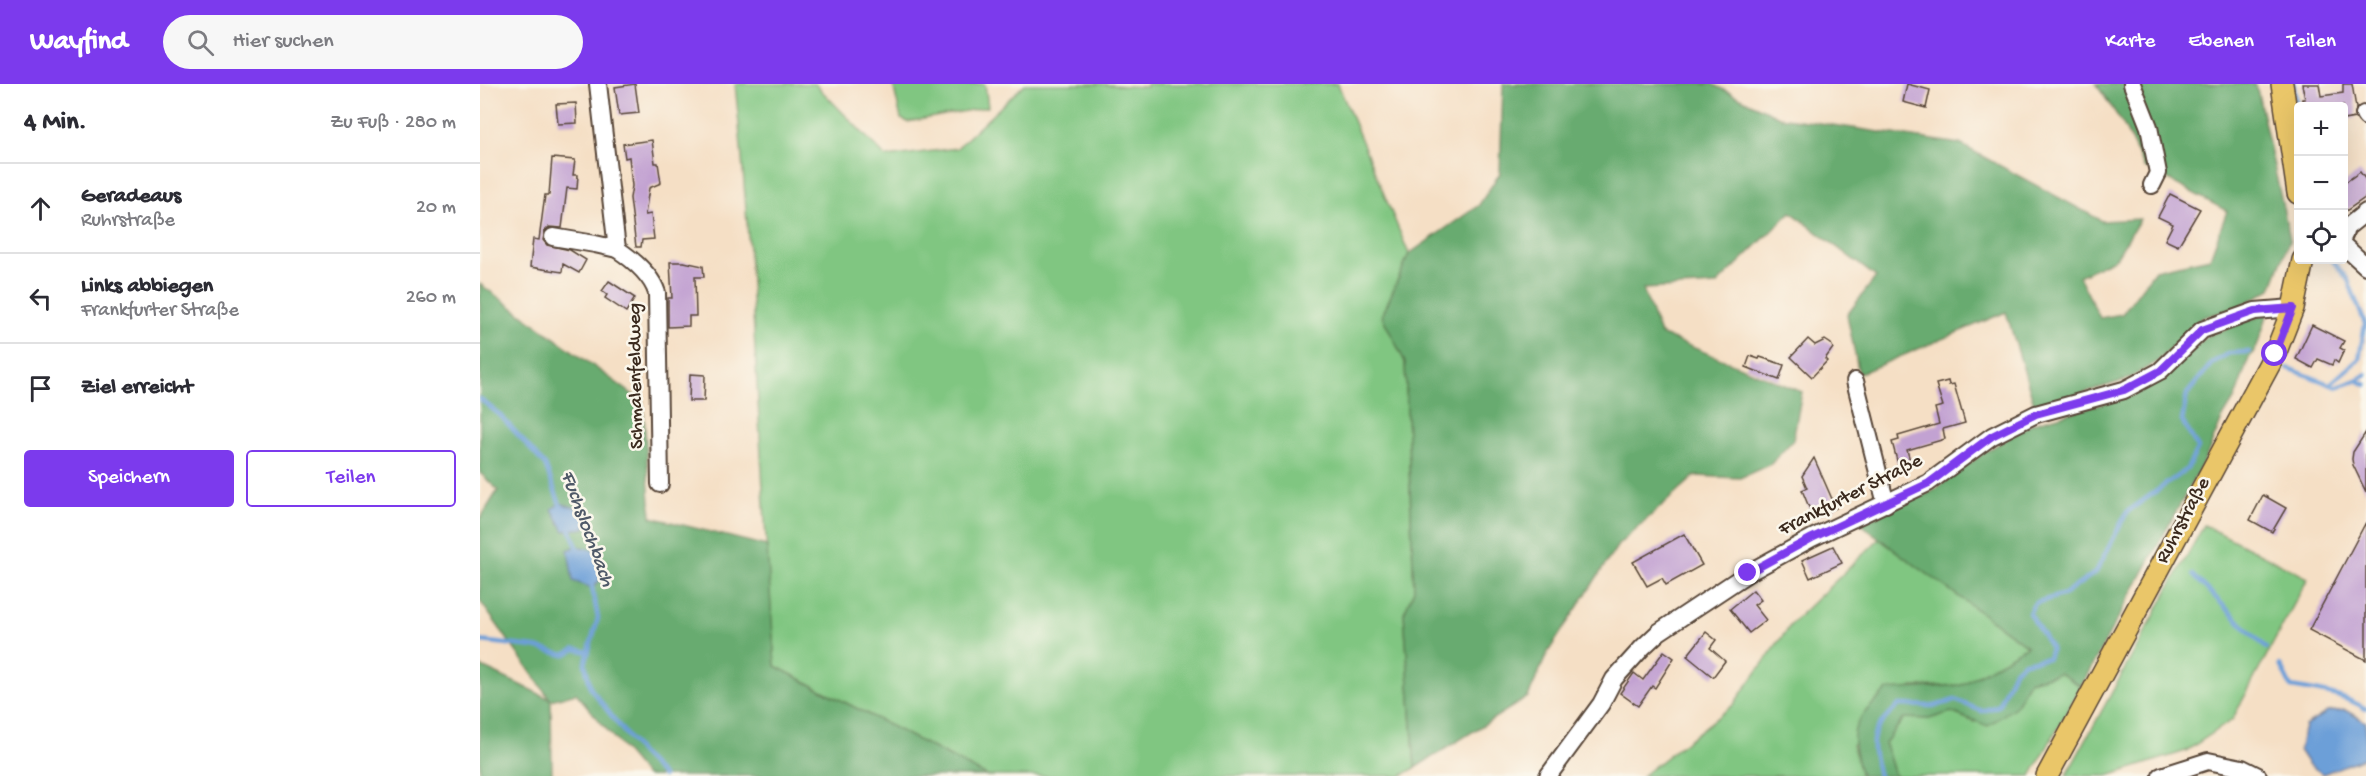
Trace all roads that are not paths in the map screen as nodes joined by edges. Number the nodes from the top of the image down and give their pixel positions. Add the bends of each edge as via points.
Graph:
1 (598, 84) edge
2 (2132, 84) edge
3 (2282, 84) edge
4 (2294, 166) edge
5 (2152, 184) dead end
6 (2366, 212) edge
7 (2348, 226) edge
8 (553, 237) dead end
9 (617, 249) junction
10 (2348, 250) edge
11 (2302, 264) edge
12 (2366, 266) edge
13 (2293, 308) junction
14 (1855, 381) dead end
15 (660, 484) dead end
16 (1886, 504) junction
17 (1548, 776) edge
18 (2047, 776) edge
19 (2161, 776) edge
20 (2258, 776) edge

1 - 9 street
2 - 5 street via 2149,127 2158,173
3 - 4 main road
6 - 7 street
8 - 9 street, Schmalenfeldweg
9 - 15 street, Schmalenfeldweg via 634,261 657,293
10 - 12 street
11 - 13 main road, Ruhrstraße
13 - 16 street, Frankfurter Straße via 2255,311 2202,330 2160,371 2124,390 2036,414 1992,436 1929,483
13 - 18 main road, Ruhrstraße via 2275,354
14 - 16 street
16 - 17 street, Frankfurter Straße via 1748,573 1659,632 1614,679 1601,704
19 - 20 street via 2208,760

